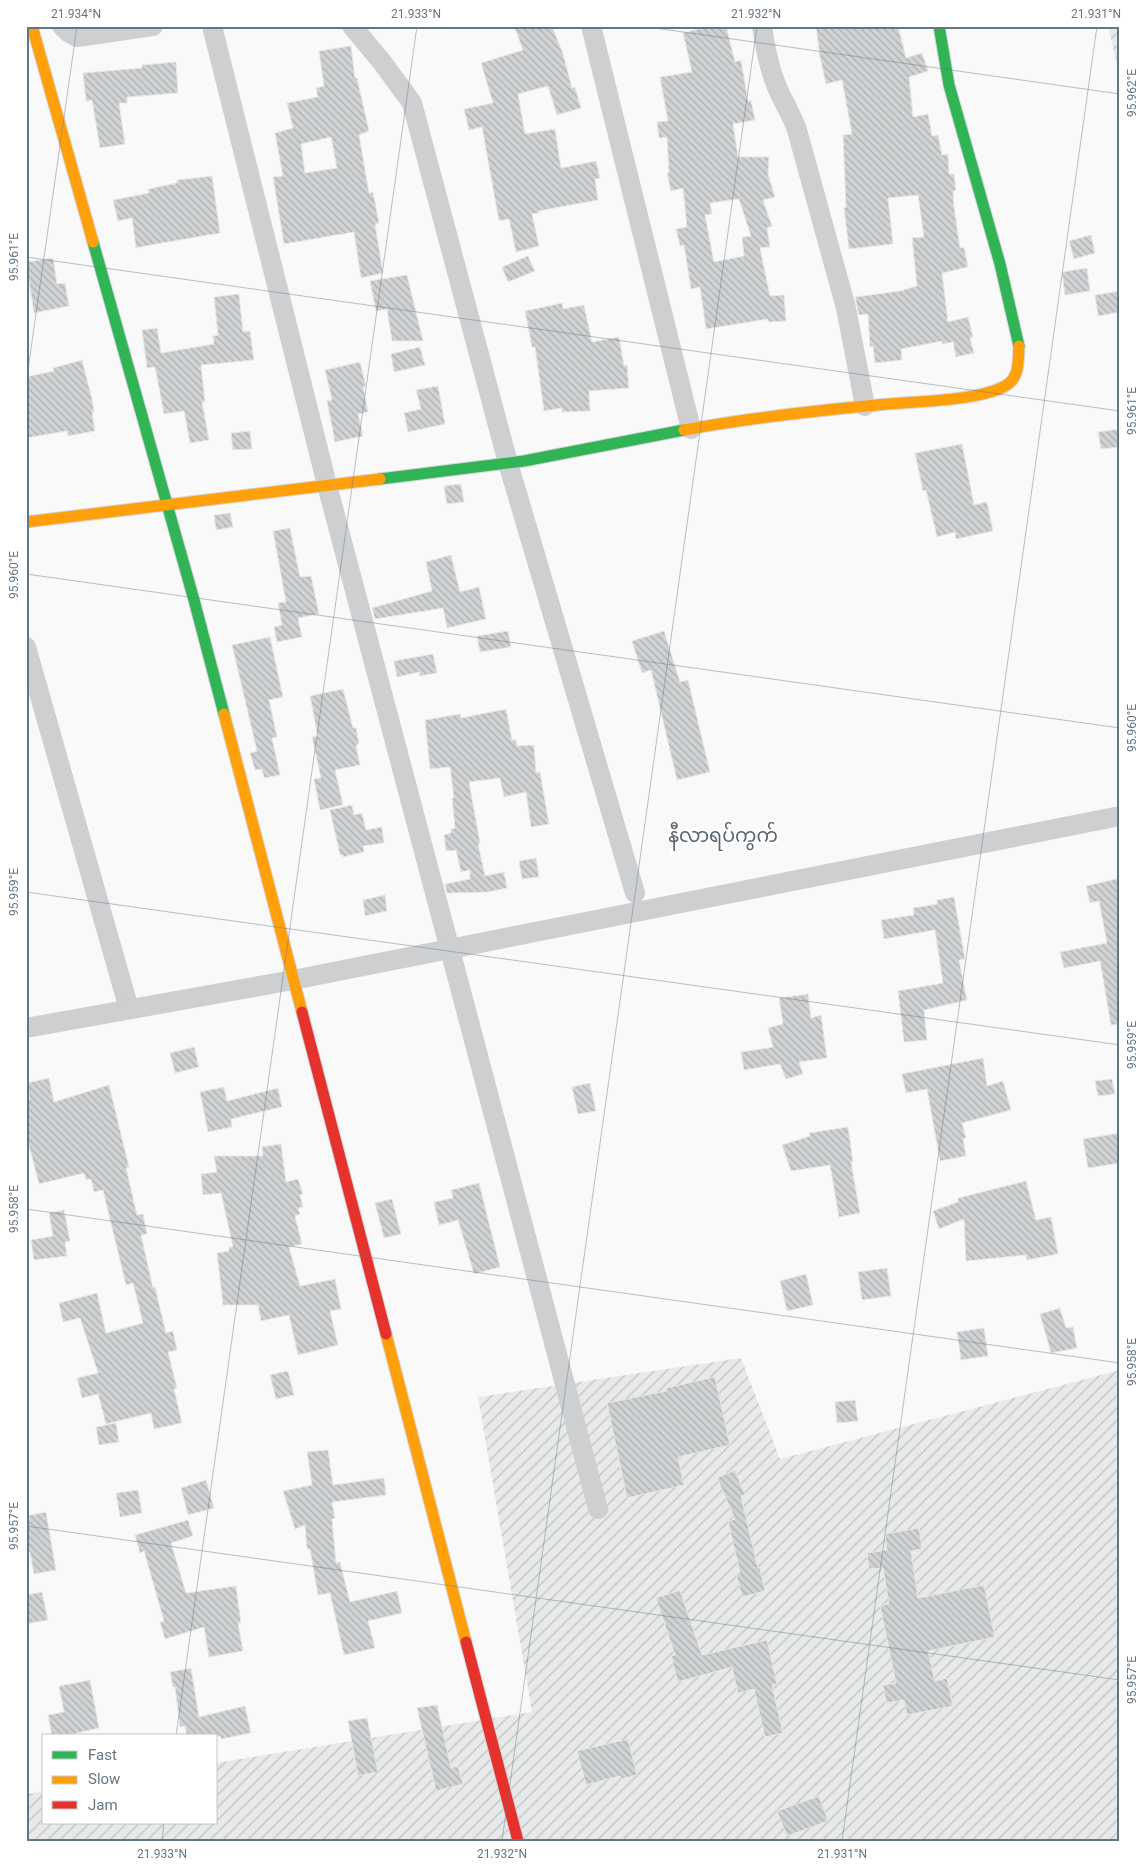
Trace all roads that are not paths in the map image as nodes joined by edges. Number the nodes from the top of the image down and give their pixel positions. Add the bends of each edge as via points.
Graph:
1 (32, 26) edge
2 (62, 26) edge
3 (153, 26) edge
4 (212, 26) edge
5 (352, 26) edge
6 (591, 26) edge
7 (762, 26) edge
8 (939, 26) edge
9 (865, 406) junction
10 (691, 429) junction
11 (508, 463) junction
12 (327, 485) junction
13 (167, 504) junction
14 (26, 522) edge
15 (26, 647) edge
16 (1120, 816) edge
17 (635, 894) dead end
18 (450, 949) junction
19 (293, 980) junction
20 (129, 1009) junction
21 (26, 1028) edge
22 (598, 1510) dead end
23 (518, 1841) edge

1 - 13 street
2 - 3 street via 78,36
4 - 12 street
5 - 11 street via 412,103
6 - 10 street
7 - 9 street via 778,89 798,130 843,299
8 - 9 street via 949,85 1017,336 1018,372 1006,386 976,396
9 - 10 street
10 - 11 street
11 - 12 street
11 - 17 street
12 - 13 street
12 - 18 street
13 - 14 street
13 - 19 street
15 - 20 street
16 - 18 street
18 - 19 street
18 - 22 street
19 - 20 street
19 - 23 street
20 - 21 street

